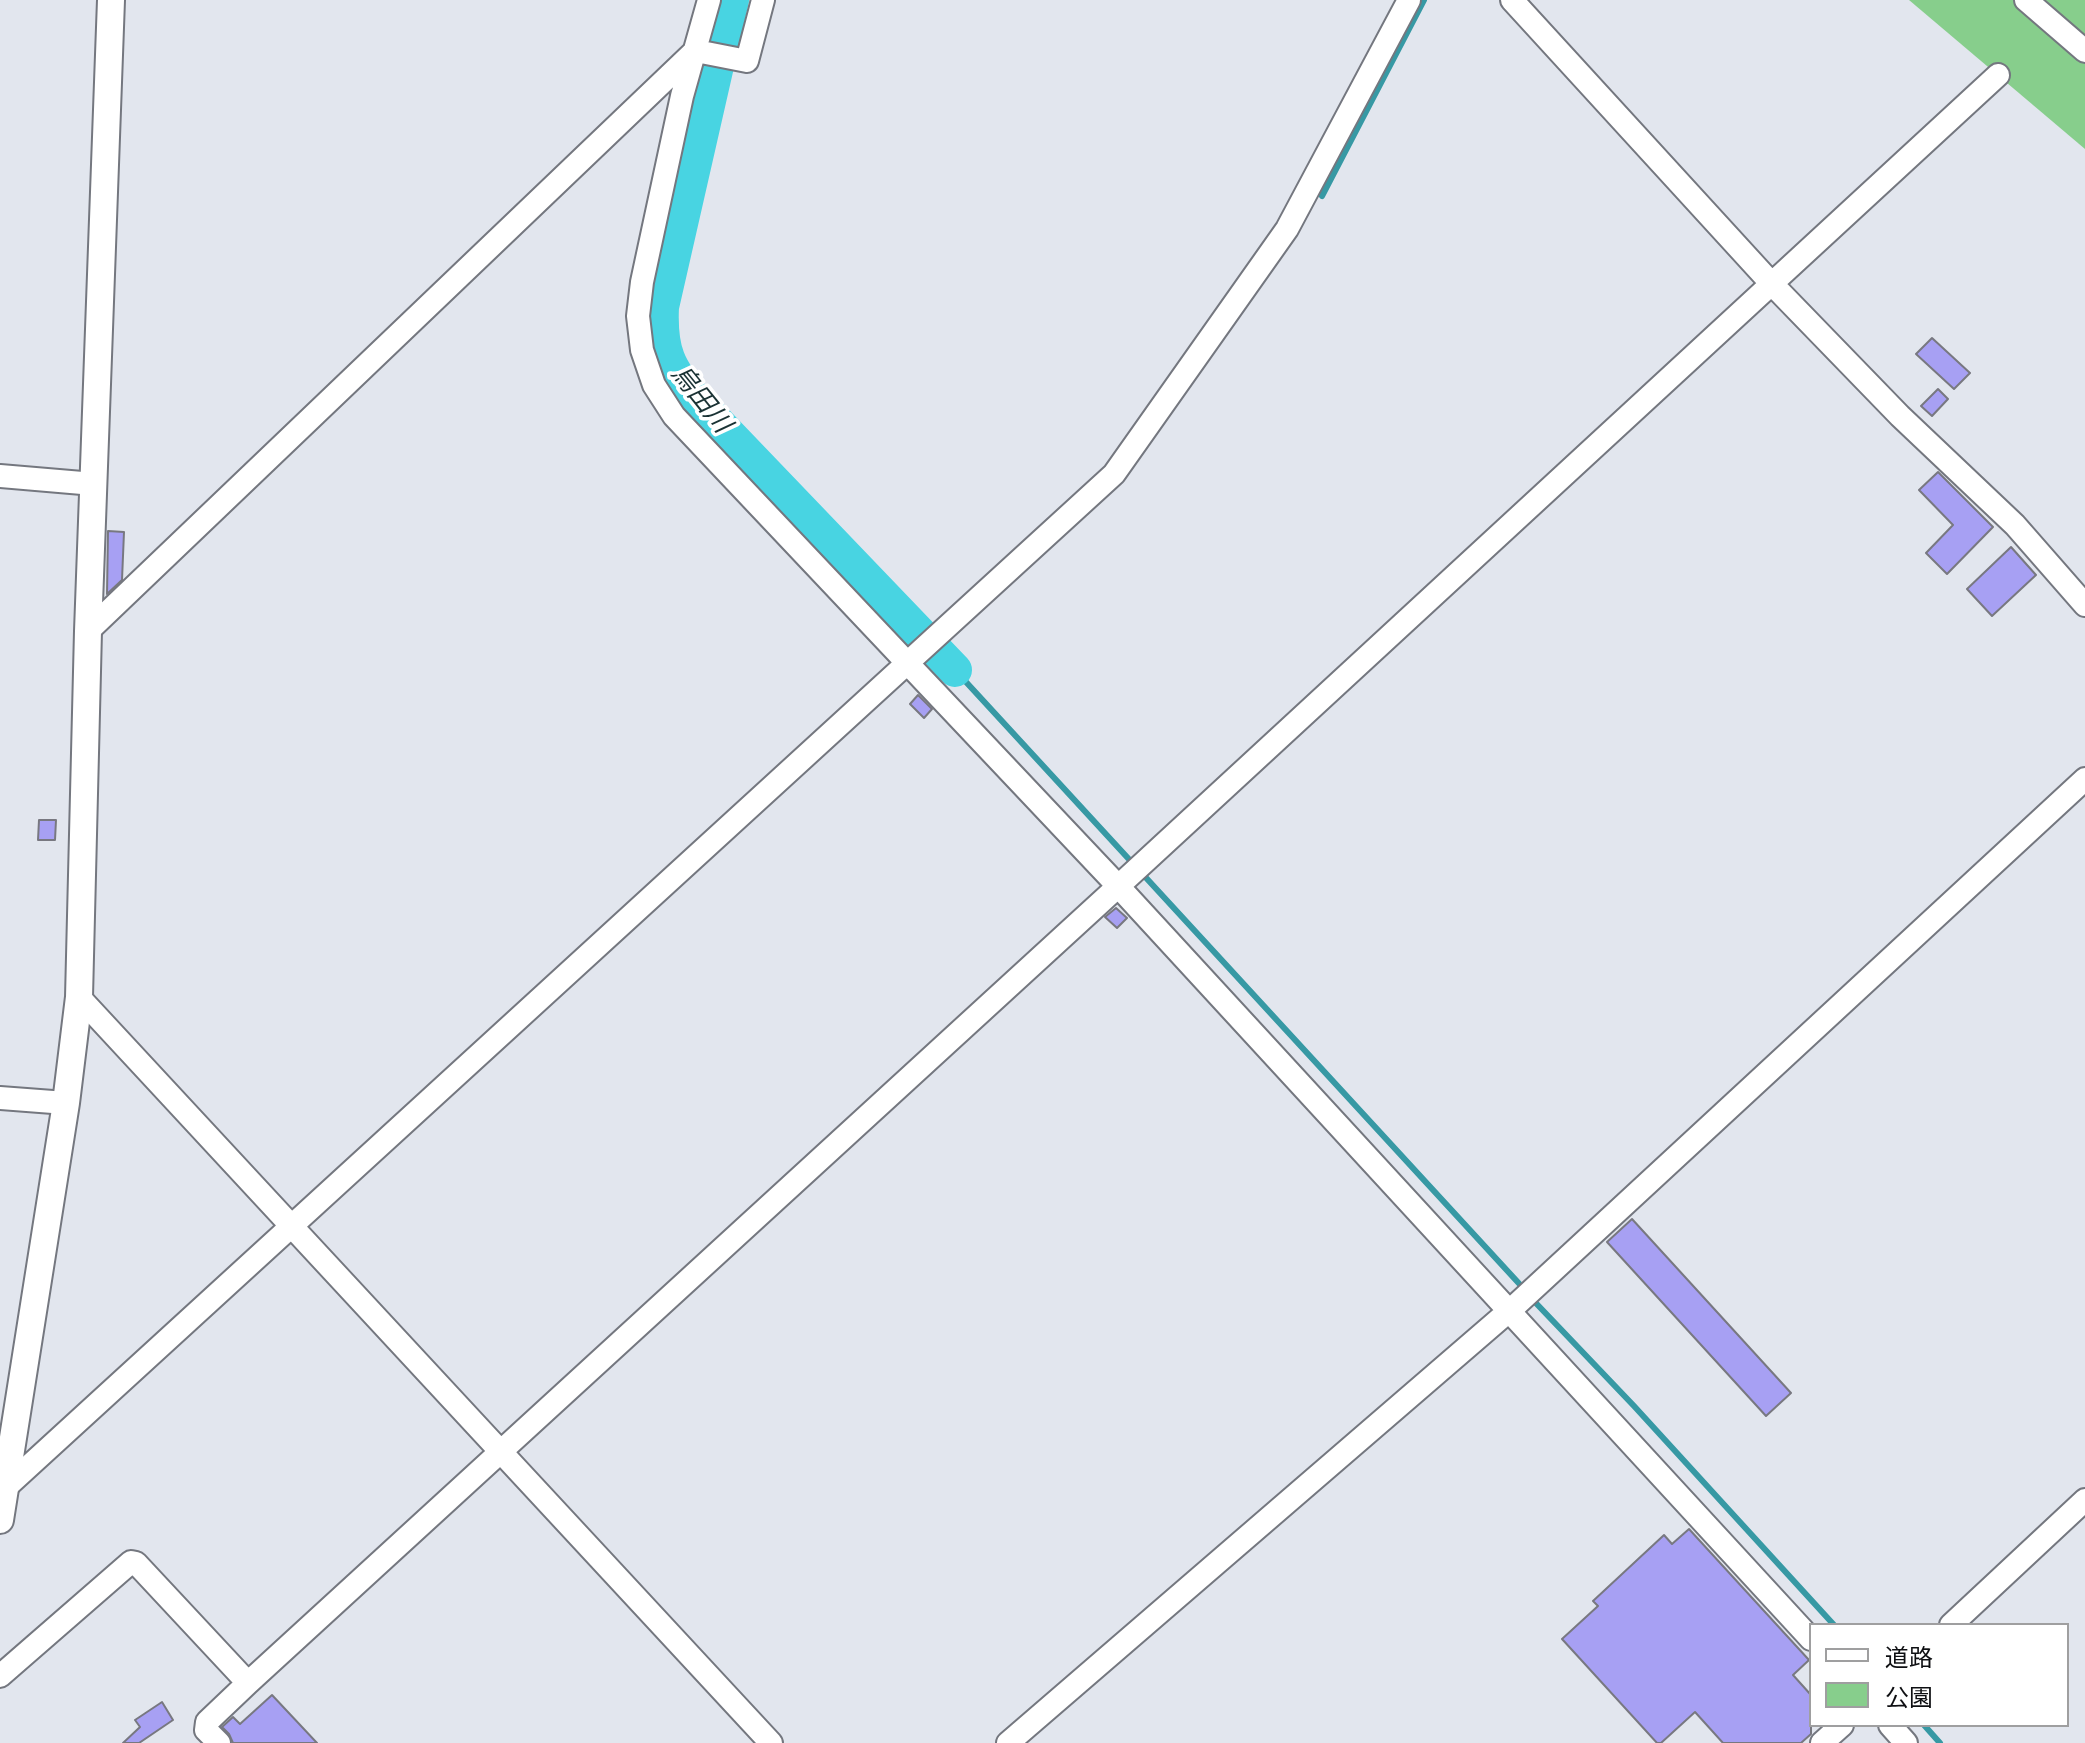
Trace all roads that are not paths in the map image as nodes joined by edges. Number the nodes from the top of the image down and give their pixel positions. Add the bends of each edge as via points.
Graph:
1 (111, 0) edge
2 (709, 0) edge
3 (763, 0) edge
4 (1409, 0) edge
5 (1512, 0) edge
6 (2026, 0) edge
7 (2085, 51) edge
8 (701, 52) junction
9 (1998, 75) dead end
10 (1771, 283) junction
11 (0, 476) edge
12 (94, 484) junction
13 (2085, 605) edge
14 (88, 631) junction
15 (914, 659) junction
16 (2085, 779) edge
17 (1122, 883) junction
18 (79, 997) junction
19 (0, 1098) edge
20 (66, 1103) junction
21 (291, 1224) junction
22 (1514, 1307) junction
23 (499, 1451) junction
24 (4, 1489) junction
25 (2085, 1500) edge
26 (0, 1520) edge
27 (1953, 1623) edge
28 (1809, 1637) edge
29 (0, 1676) edge
30 (248, 1683) junction
31 (1840, 1727) edge
32 (1892, 1727) edge
33 (219, 1743) edge
34 (771, 1743) edge
35 (1008, 1743) edge
36 (1822, 1743) edge
37 (1906, 1743) edge

1 - 12 street
2 - 8 street
3 - 8 street via 747,61
4 - 15 street via 1287,229 1114,474
5 - 10 street
6 - 7 street
8 - 14 street
8 - 15 street via 682,96 642,282 638,316 654,385 674,416
9 - 10 street
10 - 13 street via 2015,525
10 - 17 street
11 - 12 street
12 - 14 street
14 - 18 street
15 - 17 street
15 - 21 street
16 - 22 street
17 - 22 street
17 - 23 street
18 - 20 street
18 - 21 street
19 - 20 street
20 - 24 street
21 - 23 street
21 - 24 street
22 - 28 street
22 - 35 street
23 - 30 street
23 - 34 street
24 - 26 street
25 - 27 street
29 - 30 street via 131,1562
30 - 33 street via 207,1722 206,1730
31 - 36 street
32 - 37 street

